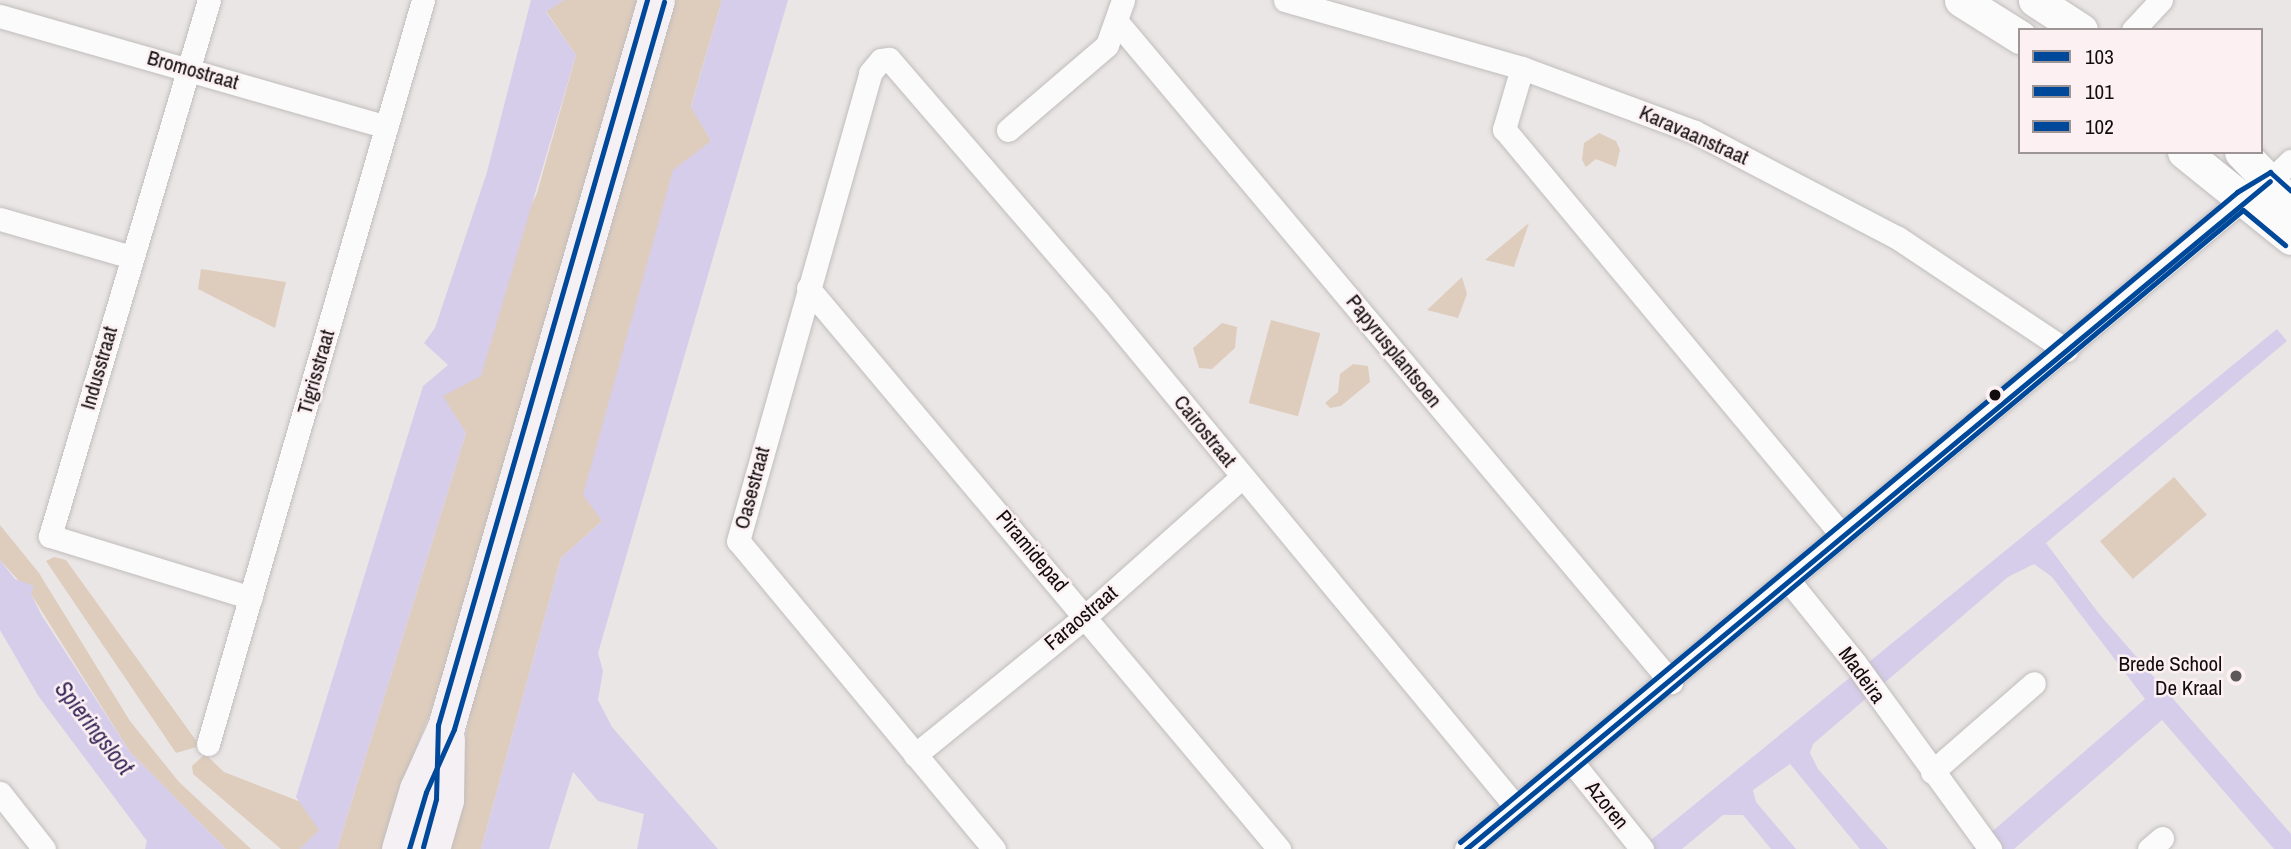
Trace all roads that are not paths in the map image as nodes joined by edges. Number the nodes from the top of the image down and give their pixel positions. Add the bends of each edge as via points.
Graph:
1 (209, 0) edge
2 (423, 0) edge
3 (656, 0) edge
4 (1285, 0) edge
5 (1961, 0) edge
6 (2035, 0) edge
7 (2161, 0) edge
8 (1119, 11) edge
9 (0, 16) edge
10 (2078, 28) edge
11 (2135, 28) edge
12 (2018, 36) edge
13 (889, 59) joint
14 (1522, 68) junction
15 (190, 69) junction
16 (386, 127) junction
17 (1008, 130) dead end
18 (2189, 154) edge
19 (2243, 154) edge
20 (2274, 186) edge
21 (0, 219) edge
22 (2291, 237) edge
23 (132, 257) junction
24 (808, 288) junction
25 (2066, 350) junction
26 (1242, 477) junction
27 (1841, 534) junction
28 (1789, 581) junction
29 (251, 598) junction
30 (1087, 615) junction
31 (1671, 682) junction
32 (2034, 683) dead end
33 (446, 727) junction
34 (208, 744) dead end
35 (915, 755) junction
36 (1572, 762) junction
37 (1932, 772) junction
38 (0, 793) edge
39 (1516, 807) junction
40 (1984, 841) edge
41 (1640, 847) edge
42 (44, 849) edge
43 (400, 849) edge
44 (431, 849) edge
45 (994, 849) edge
46 (1279, 849) edge
47 (1466, 849) edge

1 - 15 street, Indusstraat
2 - 16 street, Tigrisstraat
3 - 33 main road
4 - 14 street, Karavaanstraat
5 - 12 street
6 - 10 street
7 - 11 street
8 - 17 street via 1107,45
8 - 31 street, Papyrusplantsoen
9 - 15 street, Bromostraat
13 - 24 street, Oasestraat via 881,60 870,73
13 - 26 street, Cairostraat
14 - 25 street, Karavaanstraat via 1695,132 1814,192 1898,238
14 - 27 street via 1504,129
15 - 16 street, Bromostraat
15 - 23 street, Indusstraat
16 - 29 street, Tigrisstraat
18 - 20 street
19 - 20 street
20 - 22 street
20 - 25 street
21 - 23 street
23 - 29 street, Indusstraat via 50,536
24 - 30 street, Piramidepad
24 - 35 street, Oasestraat via 738,541
25 - 27 street
26 - 30 street, Faraostraat
26 - 39 street, Cairostraat
27 - 28 street
28 - 31 street
28 - 37 street, Madeira via 1855,663
29 - 34 street, Tigrisstraat
30 - 35 street, Faraostraat
30 - 46 street, Piramidepad
31 - 36 street
32 - 37 street
33 - 43 main road via 418,789
33 - 44 main road via 445,800
35 - 45 street, Oasestraat
36 - 39 street
36 - 41 street, Azoren
37 - 40 street, Madeira
38 - 42 street
39 - 47 street

